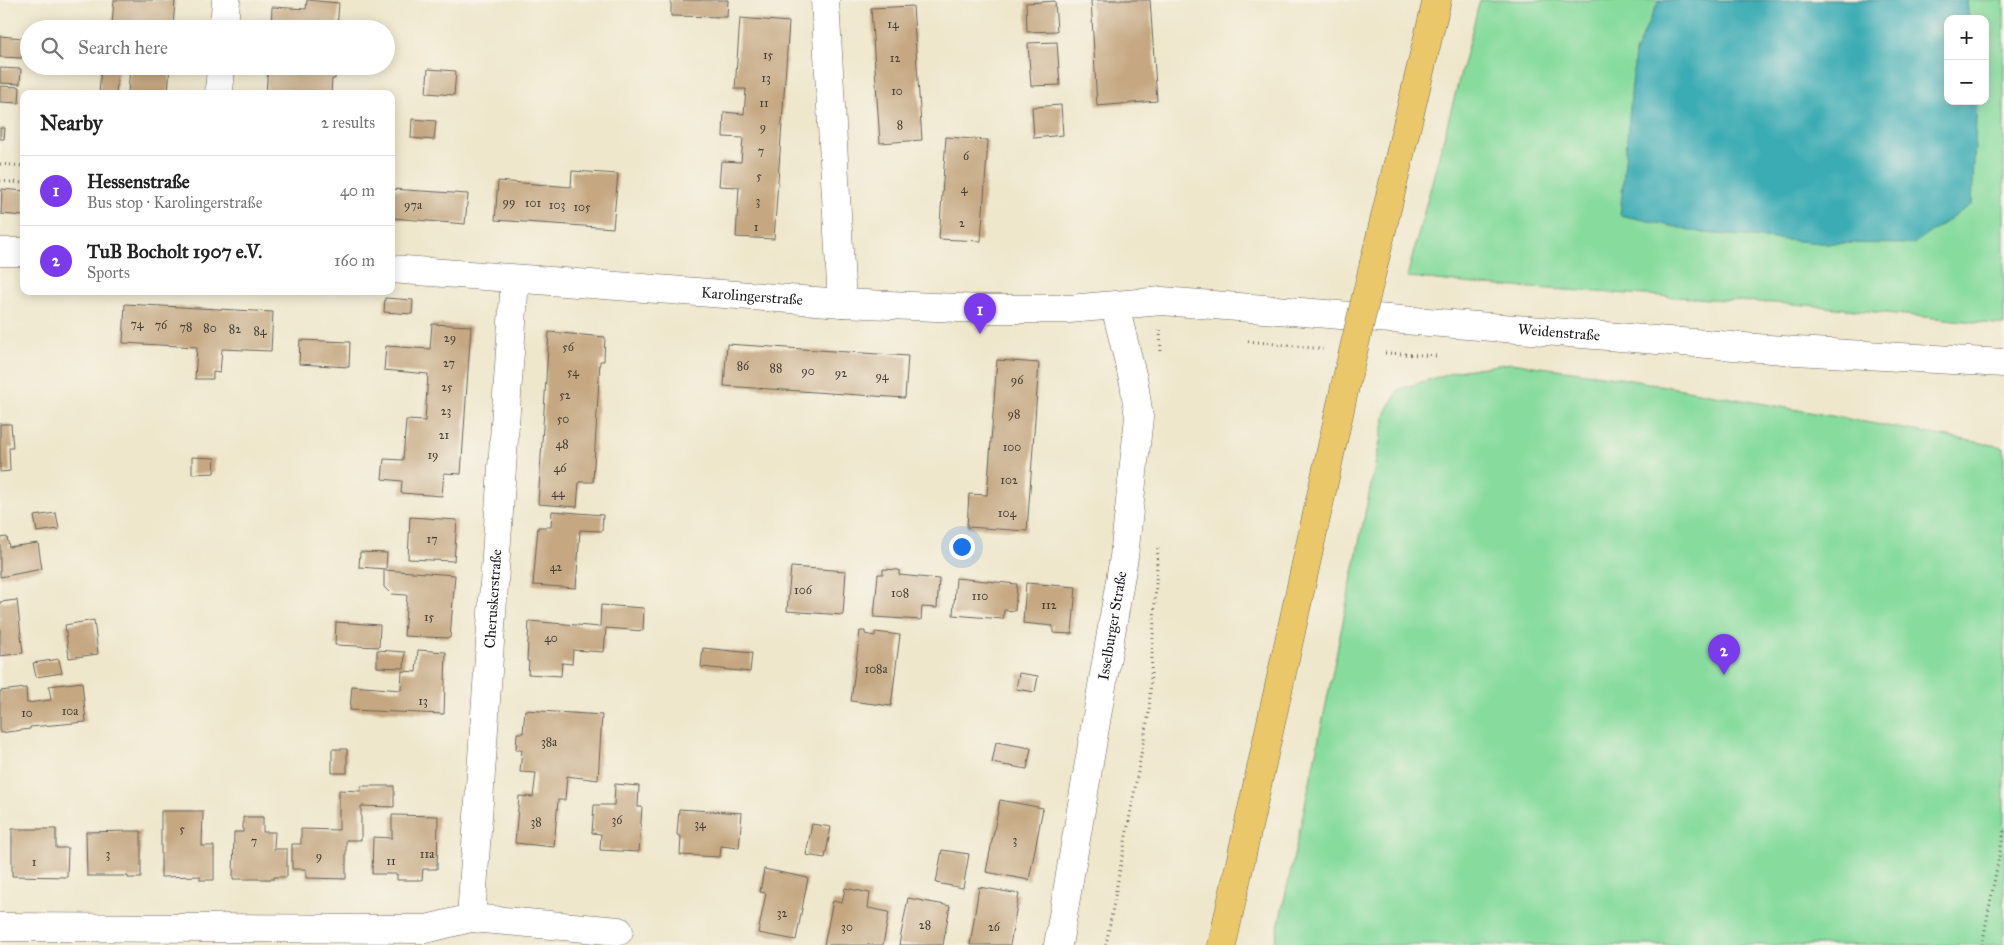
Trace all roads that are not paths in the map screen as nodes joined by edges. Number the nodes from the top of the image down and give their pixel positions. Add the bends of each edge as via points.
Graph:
1 (226, 0) edge
2 (825, 0) edge
3 (1437, 0) edge
4 (225, 20) edge
5 (220, 75) edge
6 (219, 90) edge
7 (0, 252) edge
8 (20, 252) edge
9 (395, 269) edge
10 (516, 279) junction
11 (842, 303) junction
12 (1115, 306) junction
13 (2004, 363) edge
14 (471, 918) junction
15 (0, 928) edge
16 (619, 931) dead end
17 (1058, 945) edge
18 (1222, 945) edge

1 - 4 street
2 - 11 street
3 - 18 main road, bridge via 1346,382
5 - 6 street
7 - 8 street
9 - 10 street, Karolingerstraße
10 - 11 street, Karolingerstraße
10 - 14 street, Cheruskerstraße
11 - 12 street, Karolingerstraße via 992,309
12 - 13 street, Weidenstraße via 1162,301 1796,351
12 - 17 street, Isselburger Straße via 1139,417 1124,557
14 - 15 street via 426,928
14 - 16 street

